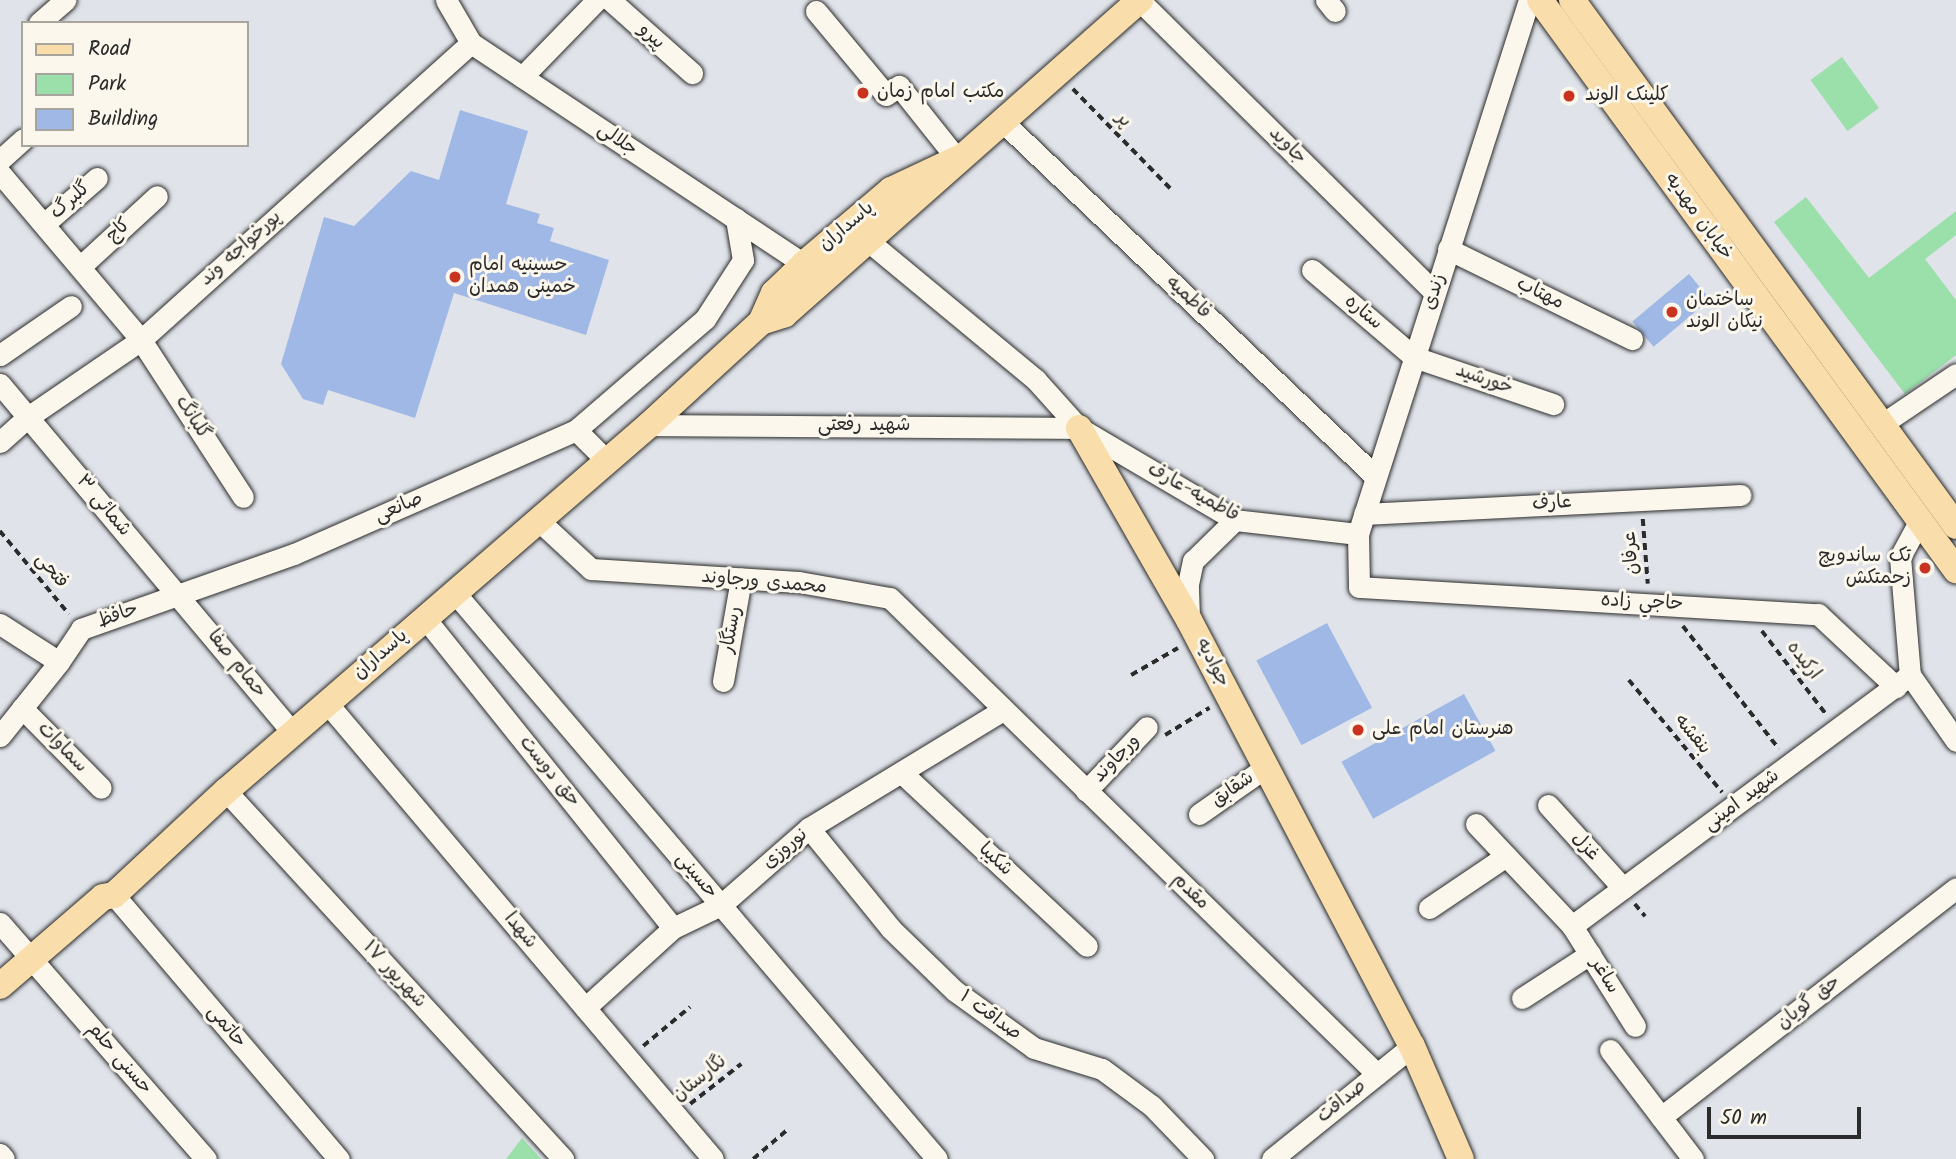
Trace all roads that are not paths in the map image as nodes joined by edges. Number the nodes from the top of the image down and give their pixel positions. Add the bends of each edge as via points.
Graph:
1 (65, 0) edge
2 (446, 0) edge
3 (597, 0) edge
4 (610, 0) edge
5 (1139, 0) edge
6 (1529, 0) edge
7 (1540, 0) edge
8 (1572, 0) edge
9 (816, 11) dead end
10 (41, 21) edge
11 (471, 43) junction
12 (692, 73) dead end
13 (522, 77) junction
14 (1001, 120) junction
15 (21, 141) edge
16 (957, 159) junction
17 (0, 160) edge
18 (0, 173) edge
19 (97, 178) dead end
20 (157, 196) dead end
21 (736, 219) junction
22 (44, 224) junction
23 (867, 240) junction
24 (1448, 249) junction
25 (804, 264) junction
26 (80, 266) junction
27 (1312, 270) dead end
28 (1434, 292) junction
29 (71, 306) dead end
30 (761, 322) junction
31 (1632, 339) dead end
32 (141, 340) junction
33 (0, 355) edge
34 (1414, 356) junction
35 (1956, 374) edge
36 (0, 384) edge
37 (1553, 404) dead end
38 (28, 417) junction
39 (1882, 424) junction
40 (649, 425) junction
41 (1079, 428) junction
42 (576, 430) junction
43 (0, 442) edge
44 (607, 461) junction
45 (1376, 476) junction
46 (1741, 495) dead end
47 (243, 497) dead end
48 (538, 520) junction
49 (1235, 520) junction
50 (1920, 520) junction
51 (1361, 524) junction
52 (1956, 526) edge
53 (1956, 570) edge
54 (741, 579) junction
55 (1359, 587) joint
56 (454, 593) junction
57 (179, 594) junction
58 (425, 617) junction
59 (0, 624) edge
60 (1194, 628) junction
61 (59, 662) junction
62 (723, 681) dead end
63 (1903, 681) junction
64 (327, 703) junction
65 (22, 708) junction
66 (1003, 710) junction
67 (1154, 732) road end
68 (293, 733) junction
69 (0, 736) edge
70 (1956, 741) edge
71 (1266, 767) junction
72 (902, 773) junction
73 (102, 788) dead end
74 (1086, 790) junction
75 (226, 791) junction
76 (1548, 805) dead end
77 (1199, 814) dead end
78 (1476, 824) dead end
79 (809, 828) junction
80 (1506, 856) junction
81 (1623, 888) junction
82 (1956, 888) edge
83 (114, 895) junction
84 (720, 905) junction
85 (1429, 908) dead end
86 (0, 923) edge
87 (1572, 926) junction
88 (673, 928) junction
89 (1087, 946) dead end
90 (1590, 954) junction
91 (33, 958) junction
92 (0, 986) edge
93 (1522, 998) dead end
94 (585, 1008) junction
95 (1635, 1026) dead end
96 (1412, 1046) junction
97 (1610, 1050) dead end
98 (1377, 1074) junction
99 (1661, 1117) junction
100 (0, 1154) edge
101 (1283, 1156) edge
102 (4, 1159) edge
103 (206, 1159) edge
104 (339, 1159) edge
105 (563, 1159) edge
106 (713, 1159) edge
107 (937, 1159) edge
108 (1203, 1159) edge
109 (1461, 1159) edge
110 (1693, 1159) edge

1 - 10 street
2 - 11 street, جلالی
3 - 13 street
4 - 12 street, پیرو
5 - 14 main road, پاسداران
5 - 28 street, جاوید
6 - 24 street, زندی
7 - 50 main road, خیابان مهدیه
8 - 39 main road, خیابان مهدیه
9 - 16 street via 886,95 899,86
11 - 13 street, جلالی
11 - 32 street, پورخواجه وند
13 - 21 street, جلالی
14 - 16 main road, پاسداران
14 - 45 street, فاطمیه
15 - 17 street
16 - 23 main road, پاسداران
16 - 25 main road, پاسداران via 891,190
18 - 22 street, گلبانگ
19 - 22 street, گلبرگ
20 - 26 street, کاج
21 - 25 street, جلالی
21 - 42 street, صانعی via 743,260 705,319
22 - 26 street, گلبانگ
23 - 30 main road, پاسداران via 785,314
23 - 41 street, جوادیه via 1036,380
24 - 28 street, زندی
24 - 31 street, مهتاب
25 - 30 main road, پاسداران via 774,293
26 - 32 street, گلبانگ
27 - 34 street, ستاره
28 - 34 street, زندی
29 - 33 street
30 - 40 main road, پاسداران
32 - 38 street, پورخواجه وند
32 - 47 street, گلبانگ
34 - 37 street, خورشید
34 - 45 street, زندی
35 - 39 street
36 - 38 street, شمائی ۳
38 - 43 street, پورخواجه وند
38 - 57 street, شمائی ۳
39 - 52 main road, خیابان مهدیه
40 - 41 street, شهید رفعتی
40 - 44 main road, پاسداران
41 - 49 street, فاطمیه-عارف
41 - 60 main road, جوادیه
42 - 44 street
42 - 57 street, صانعی via 294,554
44 - 48 main road, پاسداران
45 - 51 street, زندی
46 - 51 street, عارف
48 - 54 street, محمدی ورجاوند via 591,569
48 - 56 main road, پاسداران
49 - 51 street, فاطمیه-عارف
49 - 60 street via 1193,561 1188,584
50 - 53 main road, خیابان مهدیه
50 - 63 street via 1899,556
51 - 55 street, زندی
54 - 62 street, رستگار
54 - 66 street, محمدی ورجاوند via 800,582 890,598
55 - 63 street, حاجي زاده via 1818,614
56 - 58 main road, پاسداران
56 - 84 street, حسینی
57 - 61 street, حافظ via 81,629
57 - 68 street, حمام صفا
58 - 64 main road, پاسداران
58 - 88 street, حق دوست
59 - 61 street
60 - 71 main road, جوادیه
61 - 65 street, حافظ
63 - 70 street, حاجي زاده
63 - 81 street, شهید امینی
64 - 68 main road, پاسداران
64 - 94 street, شهدا
65 - 69 street, حافظ
65 - 73 street, سماوات
66 - 72 street, نوروزی
66 - 74 street, مقدم
67 - 74 street, ورجاوند
68 - 75 main road, پاسداران
71 - 77 street, شقابق
71 - 96 main road, جوادیه
72 - 79 street, نوروزی
72 - 89 street, شکیبا
74 - 98 street, مقدم
75 - 83 main road, پاسداران
75 - 105 street, ۱۷ شهریور
76 - 81 street, غزل
78 - 80 street, ساغر
79 - 84 street, نوروزی
79 - 108 street, صداقت ۱ via 891,929 955,991 1034,1048 1102,1069 1152,1105
80 - 85 street
80 - 87 street, ساغر
81 - 87 street, شهید امینی
82 - 99 street, حق گویان
83 - 91 main road, پاسداران via 103,897
83 - 104 street, حاتمی
84 - 88 street, نوروزی
84 - 107 street, حسینی
86 - 91 street, حسنی حلم
87 - 90 street, ساغر
88 - 94 street, نوروزی
90 - 93 street
90 - 95 street, ساغر
91 - 92 main road, پاسداران
91 - 103 street, حسنی حلم
94 - 106 street, شهدا
96 - 98 street, صداقت
96 - 109 main road, جوادیه
97 - 99 street
98 - 101 street, صداقت
99 - 110 street
100 - 102 street

